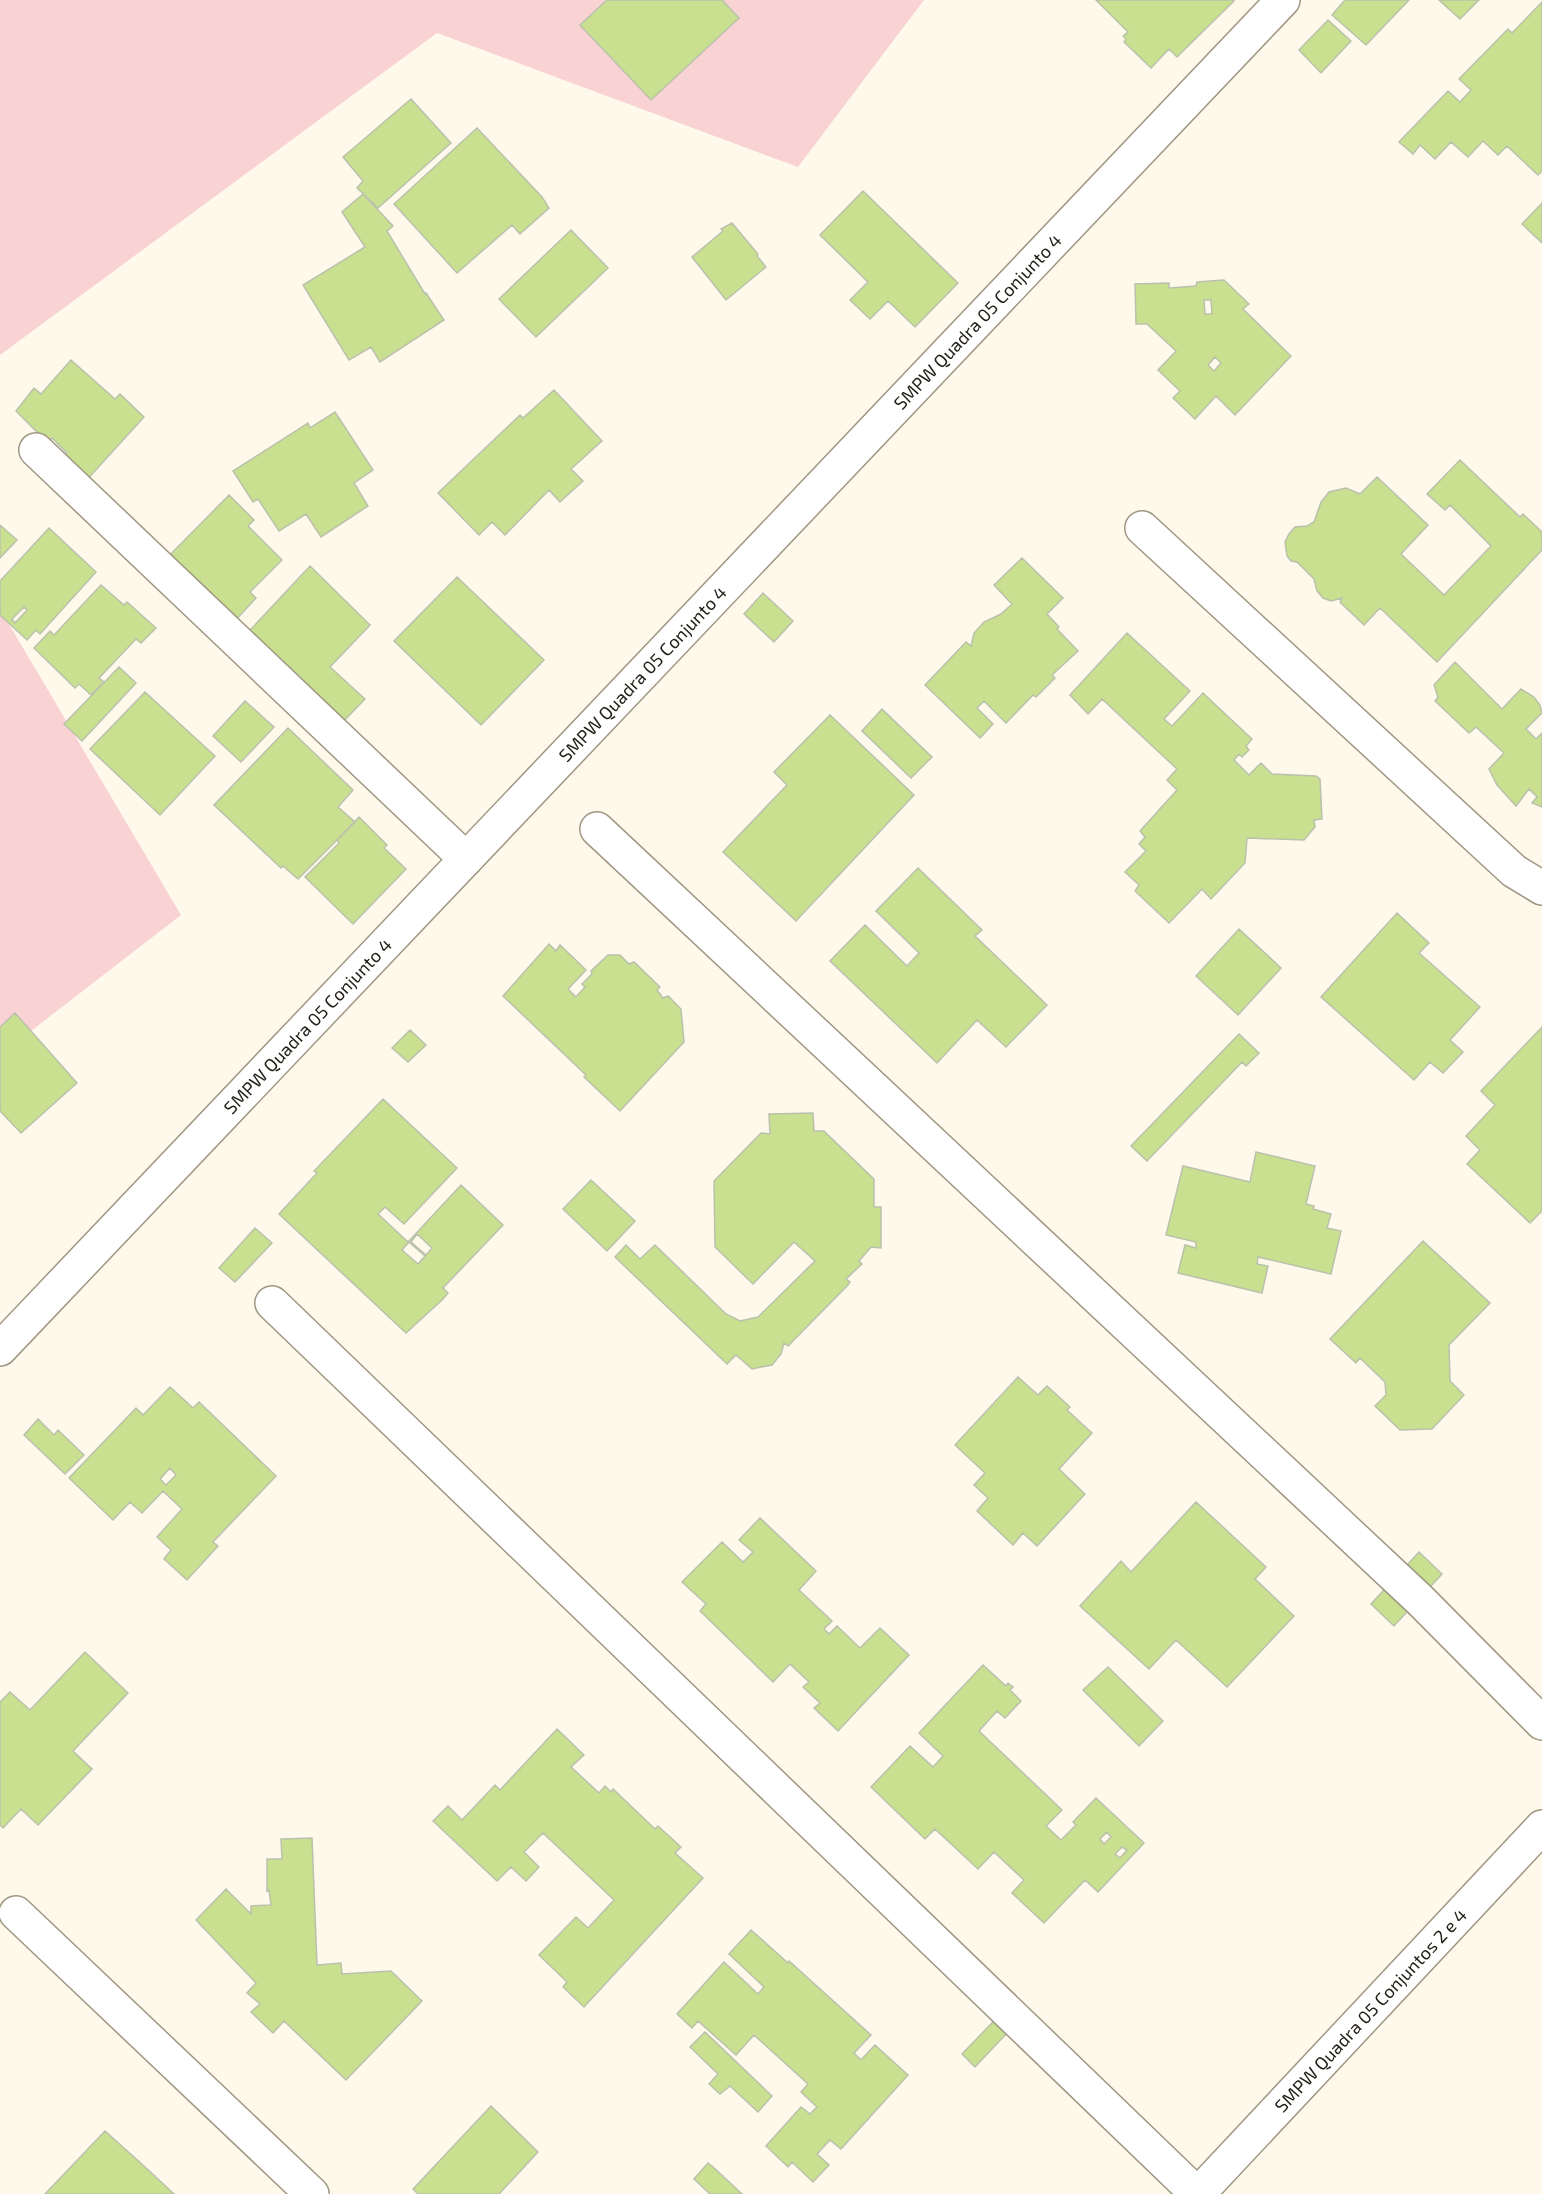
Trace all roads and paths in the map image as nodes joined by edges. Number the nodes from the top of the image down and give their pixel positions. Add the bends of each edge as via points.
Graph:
1 (1283, 0) edge
2 (36, 450) dead end
3 (1142, 528) dead end
4 (597, 829) dead end
5 (466, 859) junction
6 (1542, 888) edge
7 (272, 1303) dead end
8 (0, 1349) edge
9 (1542, 1723) edge
10 (1542, 1827) edge
11 (16, 1912) dead end
12 (1209, 2189) edge
13 (312, 2194) edge

1 - 5 street, SMPW Quadra 05 Conjunto 4
2 - 5 street
3 - 6 street via 1514,871
4 - 9 street via 1411,1592
5 - 8 street, SMPW Quadra 05 Conjunto 4
7 - 12 street
10 - 12 street, SMPW Quadra 05 Conjuntos 2 e 4
11 - 13 street

